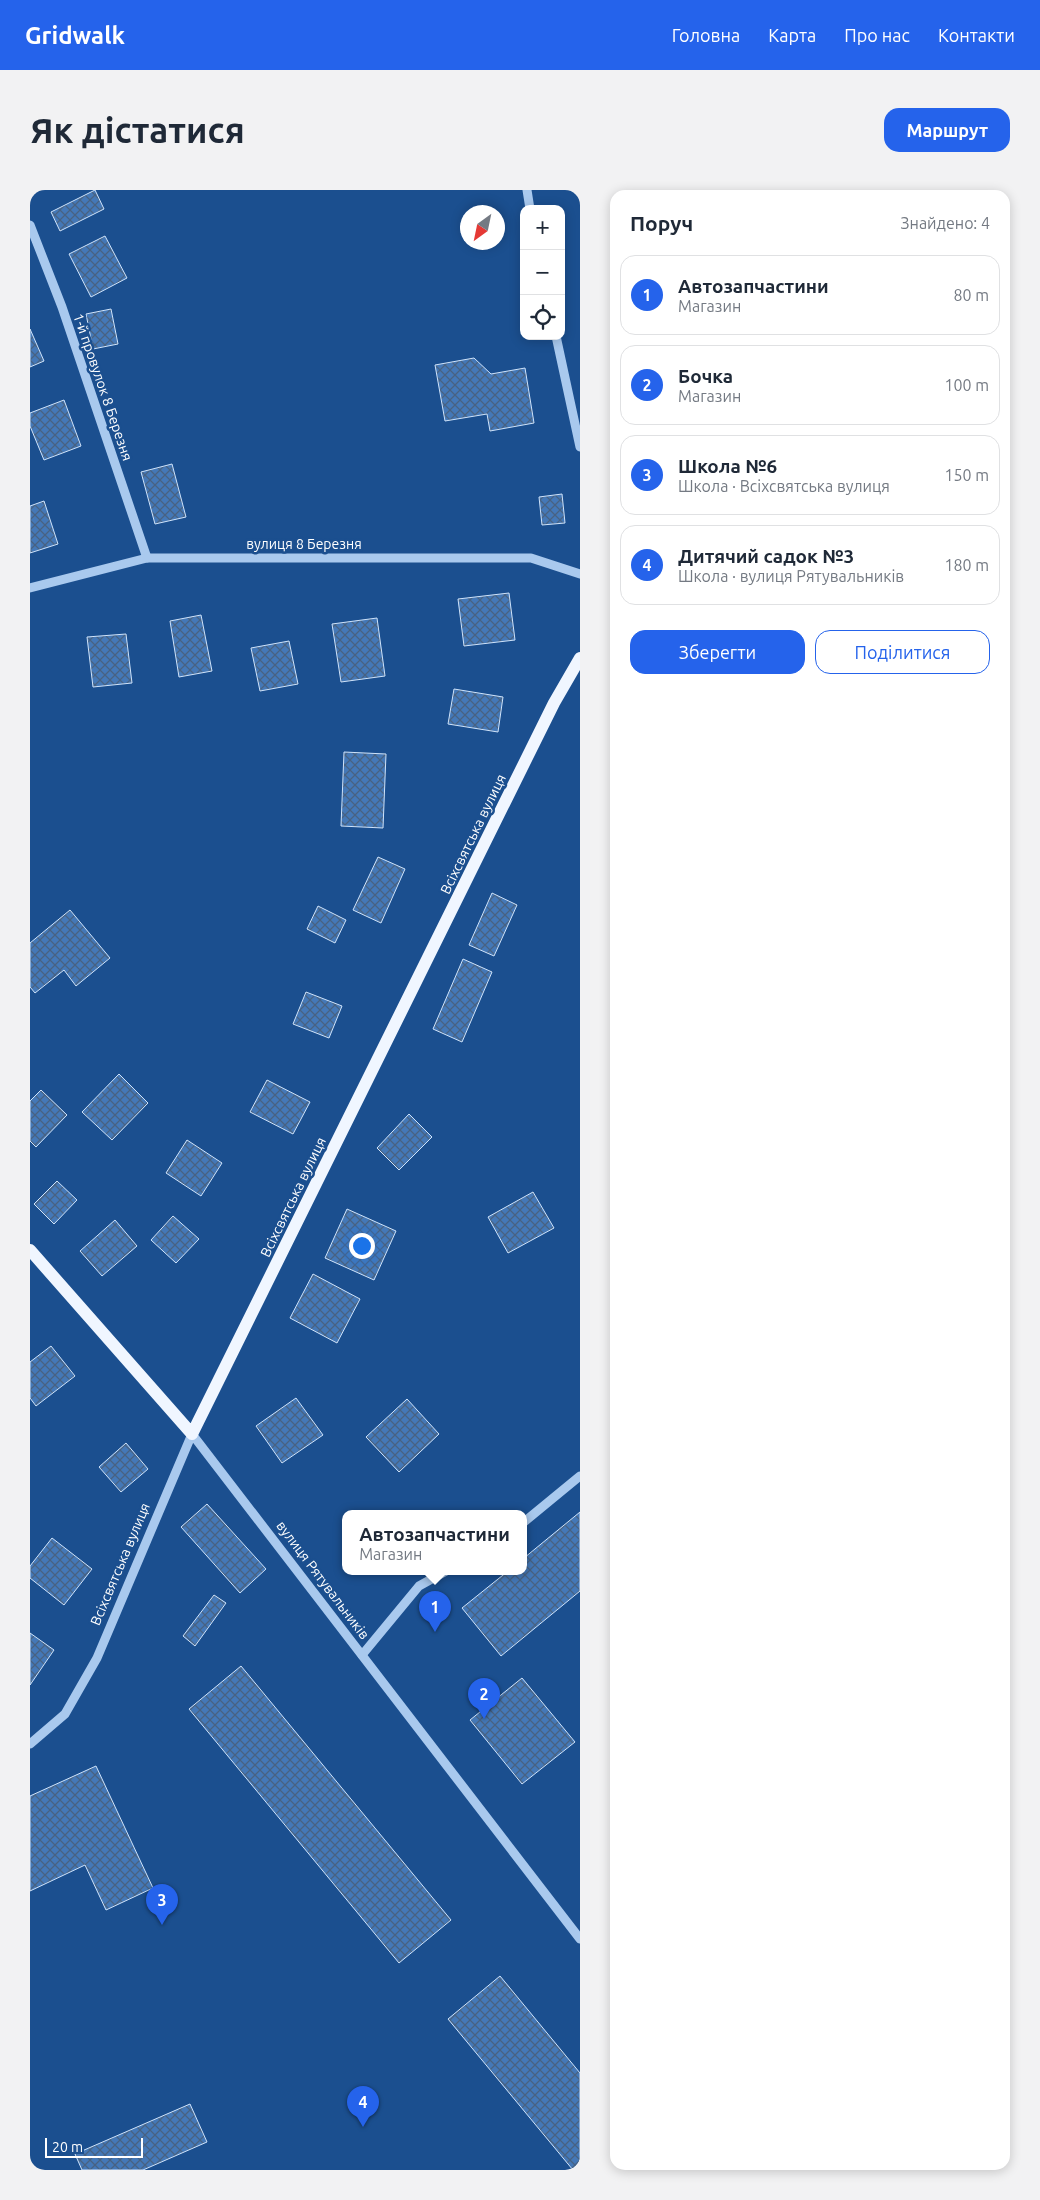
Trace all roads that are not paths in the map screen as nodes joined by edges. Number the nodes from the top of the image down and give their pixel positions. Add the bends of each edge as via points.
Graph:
1 (526, 190) edge
2 (529, 205) edge
3 (30, 225) edge
4 (557, 340) edge
5 (580, 447) edge
6 (147, 558) junction
7 (580, 574) edge
8 (30, 588) edge
9 (580, 658) edge
10 (30, 1250) edge
11 (192, 1434) junction
12 (580, 1476) edge
13 (527, 1520) edge
14 (439, 1575) edge
15 (362, 1655) junction
16 (30, 1744) edge
17 (580, 1939) edge

1 - 2 street
3 - 6 street, 1-й провулок 8 Березня via 62,307
4 - 5 street
6 - 7 street, вулиця 8 Березня via 531,558
6 - 8 street, вулиця 8 Березня
9 - 11 main road, Всіхсвятська вулиця via 541,730
10 - 11 main road, вулиця Рятувальників
11 - 15 street, вулиця Рятувальників
11 - 16 street, Всіхсвятська вулиця via 97,1658 65,1714
12 - 13 street
14 - 15 street via 419,1586
15 - 17 street, вулиця Рятувальників

